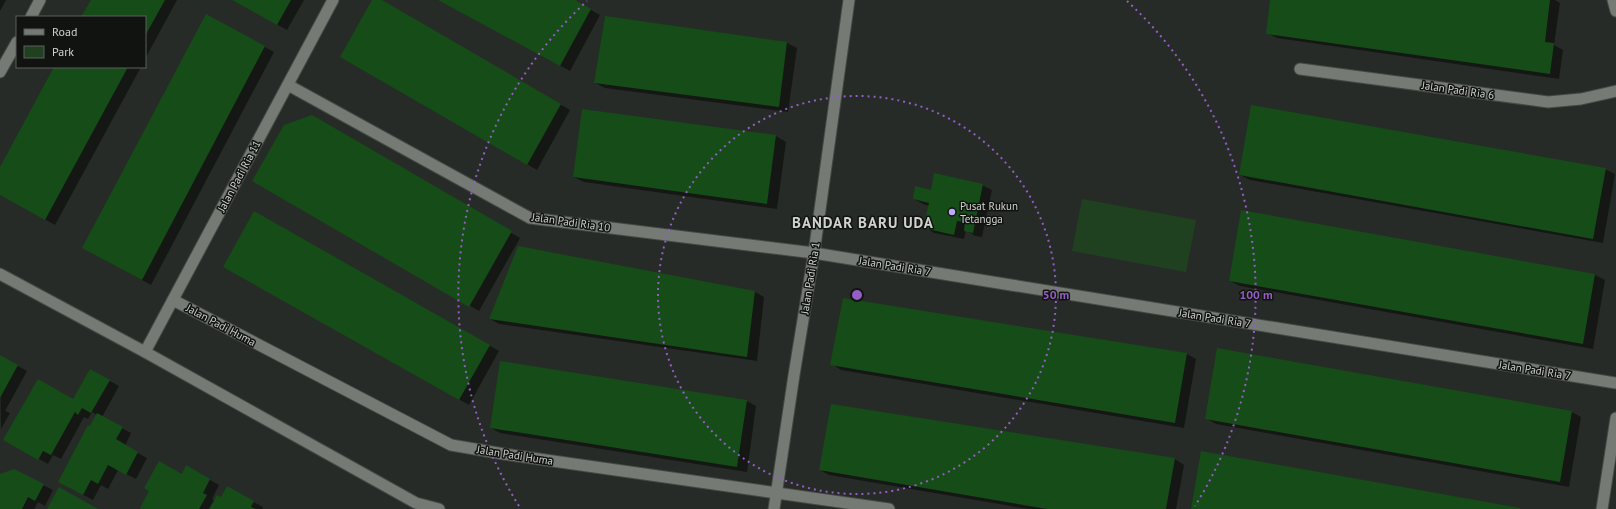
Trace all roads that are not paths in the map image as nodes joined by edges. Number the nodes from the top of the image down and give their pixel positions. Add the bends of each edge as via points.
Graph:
1 (40, 0) edge
2 (333, 0) edge
3 (849, 0) edge
4 (1613, 0) edge
5 (1616, 12) edge
6 (32, 16) edge
7 (16, 44) edge
8 (1300, 69) dead end
9 (0, 72) edge
10 (288, 85) junction
11 (1616, 91) edge
12 (814, 253) junction
13 (0, 274) edge
14 (173, 300) junction
15 (145, 352) junction
16 (1616, 384) edge
17 (1616, 418) edge
18 (777, 492) junction
19 (438, 509) edge
20 (774, 509) edge
21 (889, 509) edge
22 (1602, 509) edge

1 - 6 street
2 - 10 street, Jalan Padi Ria 11
3 - 12 street, Jalan Padi Ria 1
4 - 5 street
7 - 9 street
8 - 11 street, Jalan Padi Ria 6 via 1548,102 1581,99
10 - 12 street, Jalan Padi Ria 10 via 530,218
10 - 14 street, Jalan Padi Ria 11
12 - 16 street, Jalan Padi Ria 7
12 - 18 street, Jalan Padi Ria 1
13 - 15 street
14 - 15 street, Jalan Padi Ria 11
14 - 18 street, Jalan Padi Huma via 451,445
15 - 19 street via 416,503
17 - 22 street
18 - 20 street, Jalan Padi Ria 1
18 - 21 street, Jalan Padi Huma

